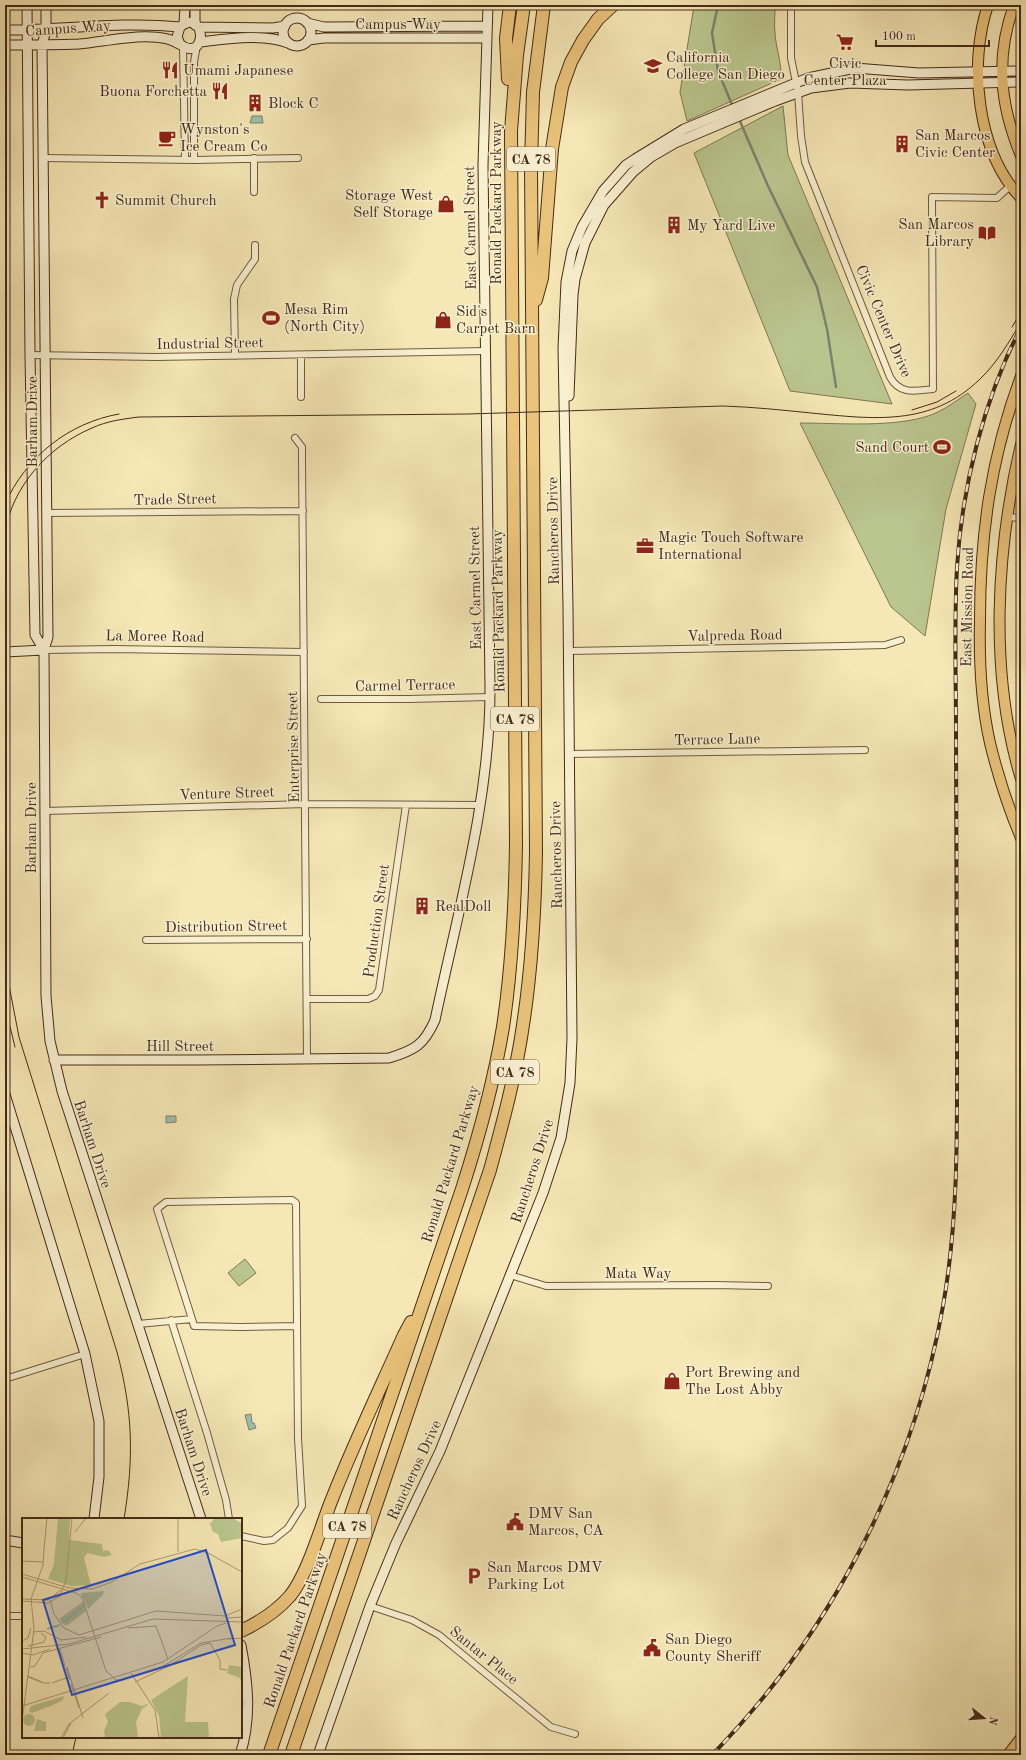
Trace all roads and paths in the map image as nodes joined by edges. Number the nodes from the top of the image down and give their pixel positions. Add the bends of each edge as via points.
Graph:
1 (27, 5) edge
2 (46, 5) edge
3 (185, 5) edge
4 (195, 5) edge
5 (488, 5) edge
6 (510, 5) edge
7 (524, 5) edge
8 (544, 5) edge
9 (613, 5) edge
10 (791, 5) edge
11 (988, 5) edge
12 (1014, 5) edge
13 (307, 23) junction
14 (182, 26) junction
15 (196, 26) junction
16 (285, 26) junction
17 (488, 26) junction
18 (354, 28) junction
19 (5, 30) edge
20 (27, 30) junction
21 (46, 30) junction
22 (487, 38) junction
23 (308, 40) junction
24 (360, 42) junction
25 (288, 43) junction
26 (198, 44) junction
27 (28, 45) junction
28 (42, 45) junction
29 (182, 45) junction
30 (5, 46) edge
31 (1021, 70) edge
32 (1001, 71) junction
33 (977, 72) junction
34 (1002, 82) junction
35 (1021, 82) edge
36 (978, 83) junction
37 (797, 88) junction
38 (511, 131) junction
39 (43, 154) junction
40 (1021, 156) edge
41 (254, 158) junction
42 (298, 158) dead end
43 (185, 159) junction
44 (194, 160) junction
45 (1010, 186) junction
46 (254, 192) dead end
47 (1021, 198) edge
48 (255, 245) dead end
49 (532, 314) junction
50 (486, 352) junction
51 (30, 355) junction
52 (45, 355) junction
53 (301, 355) junction
54 (235, 356) junction
55 (1021, 376) edge
56 (301, 397) dead end
57 (294, 438) dead end
58 (1021, 444) edge
59 (303, 511) junction
60 (47, 513) junction
61 (1006, 517) junction
62 (1021, 518) edge
63 (901, 640) dead end
64 (44, 650) junction
65 (568, 651) junction
66 (5, 652) edge
67 (304, 652) junction
68 (490, 697) junction
69 (321, 699) dead end
70 (865, 750) dead end
71 (569, 754) junction
72 (1021, 779) edge
73 (306, 804) junction
74 (406, 805) junction
75 (481, 805) junction
76 (1009, 808) junction
77 (45, 811) junction
78 (1021, 818) edge
79 (1021, 838) edge
80 (307, 939) junction
81 (146, 940) dead end
82 (307, 1000) junction
83 (307, 1059) junction
84 (54, 1060) junction
85 (5, 1094) edge
86 (510, 1275) junction
87 (768, 1286) dead end
88 (426, 1296) junction
89 (192, 1318) junction
90 (171, 1320) junction
91 (138, 1324) junction
92 (296, 1326) junction
93 (85, 1354) junction
94 (5, 1379) edge
95 (94, 1518) edge
96 (201, 1518) edge
97 (229, 1518) edge
98 (242, 1536) edge
99 (5, 1540) edge
100 (22, 1543) edge
101 (370, 1606) junction
102 (5, 1616) edge
103 (20, 1616) dead end
104 (242, 1630) edge
105 (242, 1651) edge
106 (575, 1734) dead end
107 (1021, 1738) edge
108 (292, 1753) edge
109 (240, 1755) edge
110 (269, 1755) edge
111 (318, 1755) edge
112 (1008, 1755) edge

1 - 20 main road
2 - 21 main road
3 - 14 main road
4 - 15 main road
5 - 17 main road, East Carmel Street
6 - 38 highway via 506,38
7 - 38 highway, Ronald Packard Parkway / CA 78
8 - 49 highway, CA 78 via 536,60 532,125
9 - 49 highway via 598,19 583,40 562,87 553,143 542,278
10 - 37 street via 791,58
11 - 33 main road via 979,40
12 - 32 main road via 1008,22
13 - 16 main road, Campus Way via 296,18
13 - 18 main road, Campus Way via 324,28
13 - 23 main road via 310,31
14 - 15 main road, Campus Way via 191,23
14 - 21 main road, Campus Way via 112,26
14 - 29 main road via 177,37
15 - 16 main road, Campus Way
15 - 26 main road via 201,34
16 - 25 main road via 283,35
17 - 18 main road, Campus Way
17 - 22 main road, East Carmel Street
18 - 24 main road via 359,32
19 - 20 main road, Campus Way
20 - 21 main road, Campus Way
20 - 27 main road, Barham Drive
21 - 28 main road
22 - 24 main road, Campus Way
22 - 50 main road, East Carmel Street via 483,165
23 - 24 main road, Campus Way via 324,38
23 - 25 main road, Campus Way via 297,46
25 - 26 main road, Campus Way via 269,38 217,40
26 - 29 main road, Campus Way via 190,48
26 - 44 street via 194,64
27 - 28 main road, Campus Way
27 - 30 main road, Campus Way
27 - 51 main road, Barham Drive
28 - 29 main road, Campus Way via 81,44 118,38 172,39
28 - 39 main road
29 - 43 street
31 - 32 main road, Rancheros Drive
32 - 33 main road, Rancheros Drive
32 - 34 main road
33 - 36 main road
33 - 37 main road, Rancheros Drive via 919,73 855,68 816,76
34 - 35 main road, Rancheros Drive
34 - 36 main road, Rancheros Drive
34 - 40 main road via 1005,107
36 - 37 main road, Rancheros Drive via 850,83
36 - 45 main road via 981,111 989,143
37 - 45 street, Civic Center Drive via 805,162 890,377 899,389 933,389 932,197 997,198
37 - 65 main road, Rancheros Drive via 692,131 667,138 626,165 593,206 572,251 566,282 563,348
38 - 88 highway, Ronald Packard Parkway / CA 78 via 516,837 513,941 502,1028 486,1108
39 - 43 street
39 - 52 main road, Barham Drive
41 - 42 street
41 - 44 street
41 - 46 street
43 - 44 street
45 - 47 main road
48 - 54 street via 255,259 238,285 234,299
49 - 108 highway, CA 78 via 535,908 532,957 515,1074 490,1170
50 - 53 street, Industrial Street
50 - 68 main road, East Carmel Street
51 - 52 street, Industrial Street
51 - 64 main road, Barham Drive via 35,635
52 - 54 street, Industrial Street
52 - 60 main road, Barham Drive
53 - 54 street, Industrial Street
53 - 56 street
55 - 76 main road, East Mission Road via 991,479 980,567 981,683 990,742
57 - 59 street, Enterprise Street via 302,447
58 - 61 main road
59 - 60 street, Trade Street
59 - 67 street, Enterprise Street
60 - 64 main road, Barham Drive via 48,637
61 - 62 street
61 - 72 main road via 1001,591 1002,675 1008,724
63 - 65 street, Valpreda Road via 885,644 851,646
64 - 66 main road, La Moree Road
64 - 67 street, La Moree Road
64 - 77 main road, Barham Drive
65 - 71 main road, Rancheros Drive
67 - 73 street, Enterprise Street
68 - 69 street, Carmel Terrace
68 - 75 main road, East Carmel Street
70 - 71 street, Terrace Lane
71 - 86 main road, Rancheros Drive via 572,982 570,1083 561,1138 543,1194
73 - 74 street, Venture Street
73 - 77 street, Venture Street
73 - 80 street, Enterprise Street
74 - 75 street, Venture Street
74 - 82 street, Production Street via 379,990 375,996 368,999
75 - 83 main road, East Carmel Street via 429,1033 421,1044 410,1051 389,1058
76 - 78 main road
76 - 79 main road, East Mission Road
77 - 84 main road, Barham Drive via 46,996
80 - 81 street, Distribution Street
80 - 82 street, Enterprise Street
82 - 83 street, Enterprise Street
83 - 84 main road, Hill Street
84 - 91 main road, Barham Drive
85 - 93 main road
86 - 87 street, Mata Way via 546,1286
86 - 101 main road, Rancheros Drive via 440,1451 396,1542
88 - 104 highway via 404,1335 291,1595 270,1616
88 - 110 highway, Ronald Packard Parkway / CA 78
89 - 90 street
89 - 92 street via 194,1326
89 - 92 street via 157,1209 166,1202 292,1200 296,1204
90 - 91 street
90 - 97 street via 207,1433
91 - 96 main road, Barham Drive
92 - 98 street via 302,1506 288,1528 273,1540 264,1541
93 - 94 street
93 - 95 main road via 100,1421 99,1477
99 - 100 main road
101 - 106 street, Santar Place via 412,1620 439,1634 551,1727
101 - 111 main road, Rancheros Drive
102 - 103 street
105 - 109 main road via 248,1700
107 - 112 main road

